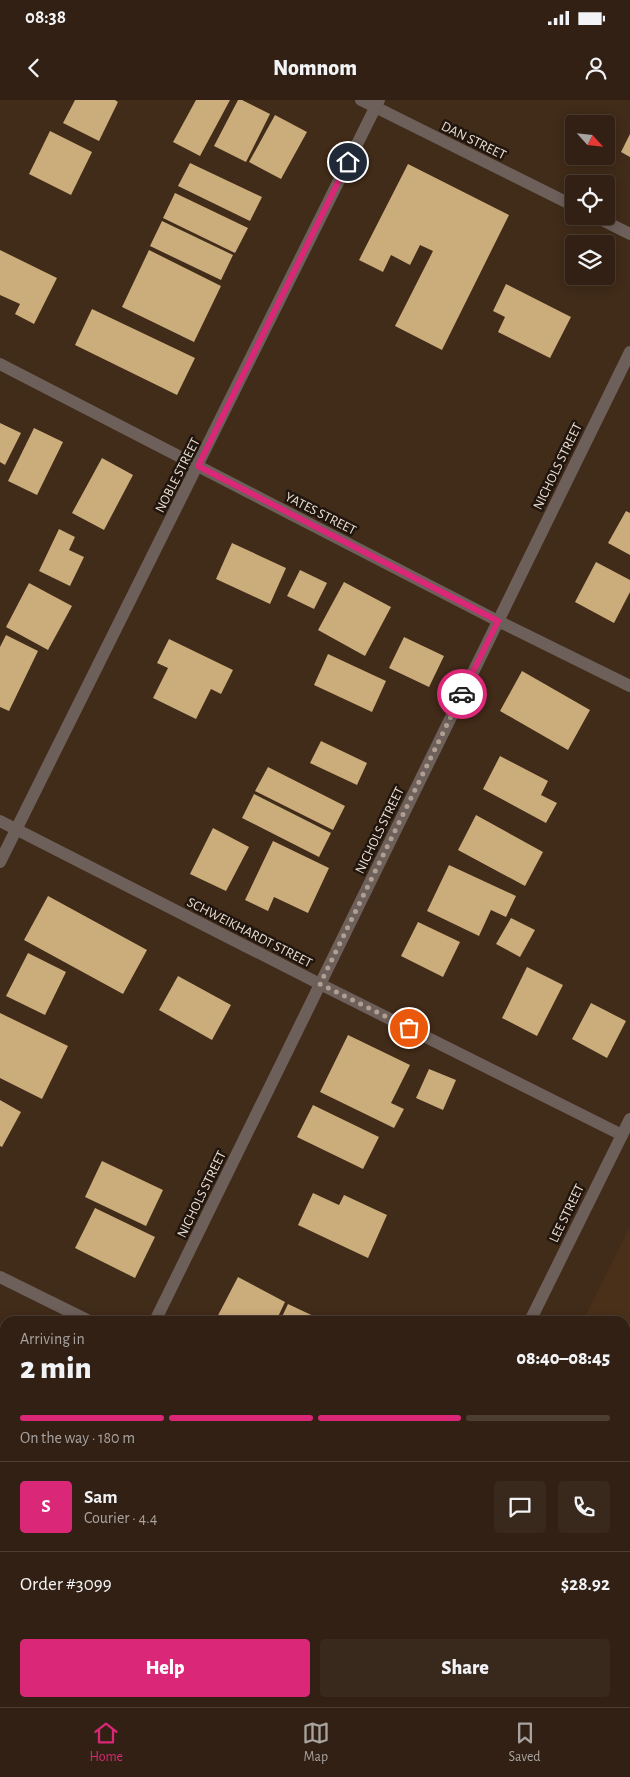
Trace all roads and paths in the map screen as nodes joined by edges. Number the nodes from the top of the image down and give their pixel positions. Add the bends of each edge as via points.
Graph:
1 (361, 100) edge
2 (377, 104) edge
3 (565, 201) edge
4 (612, 225) edge
5 (630, 234) edge
6 (630, 352) edge
7 (0, 364) edge
8 (198, 466) junction
9 (498, 621) junction
10 (630, 686) edge
11 (0, 821) edge
12 (16, 829) junction
13 (0, 862) edge
14 (320, 984) junction
15 (630, 1119) edge
16 (622, 1135) junction
17 (0, 1277) edge
18 (80, 1316) edge
19 (157, 1316) edge
20 (532, 1316) edge

1 - 2 street, DAN STREET
2 - 3 street, DAN STREET
2 - 8 street, NOBLE STREET
4 - 5 street
6 - 9 street, NICHOLS STREET
7 - 8 street, YATES STREET
8 - 9 street, YATES STREET
8 - 12 street, NOBLE STREET
9 - 10 street, YATES STREET
9 - 14 street, NICHOLS STREET
11 - 12 street, SCHWEIKHARDT STREET
12 - 13 street, NOBLE STREET
12 - 14 street, SCHWEIKHARDT STREET
14 - 16 street, SCHWEIKHARDT STREET
14 - 19 street, NICHOLS STREET
15 - 16 street, LEE STREET
16 - 20 street, LEE STREET
17 - 18 street

